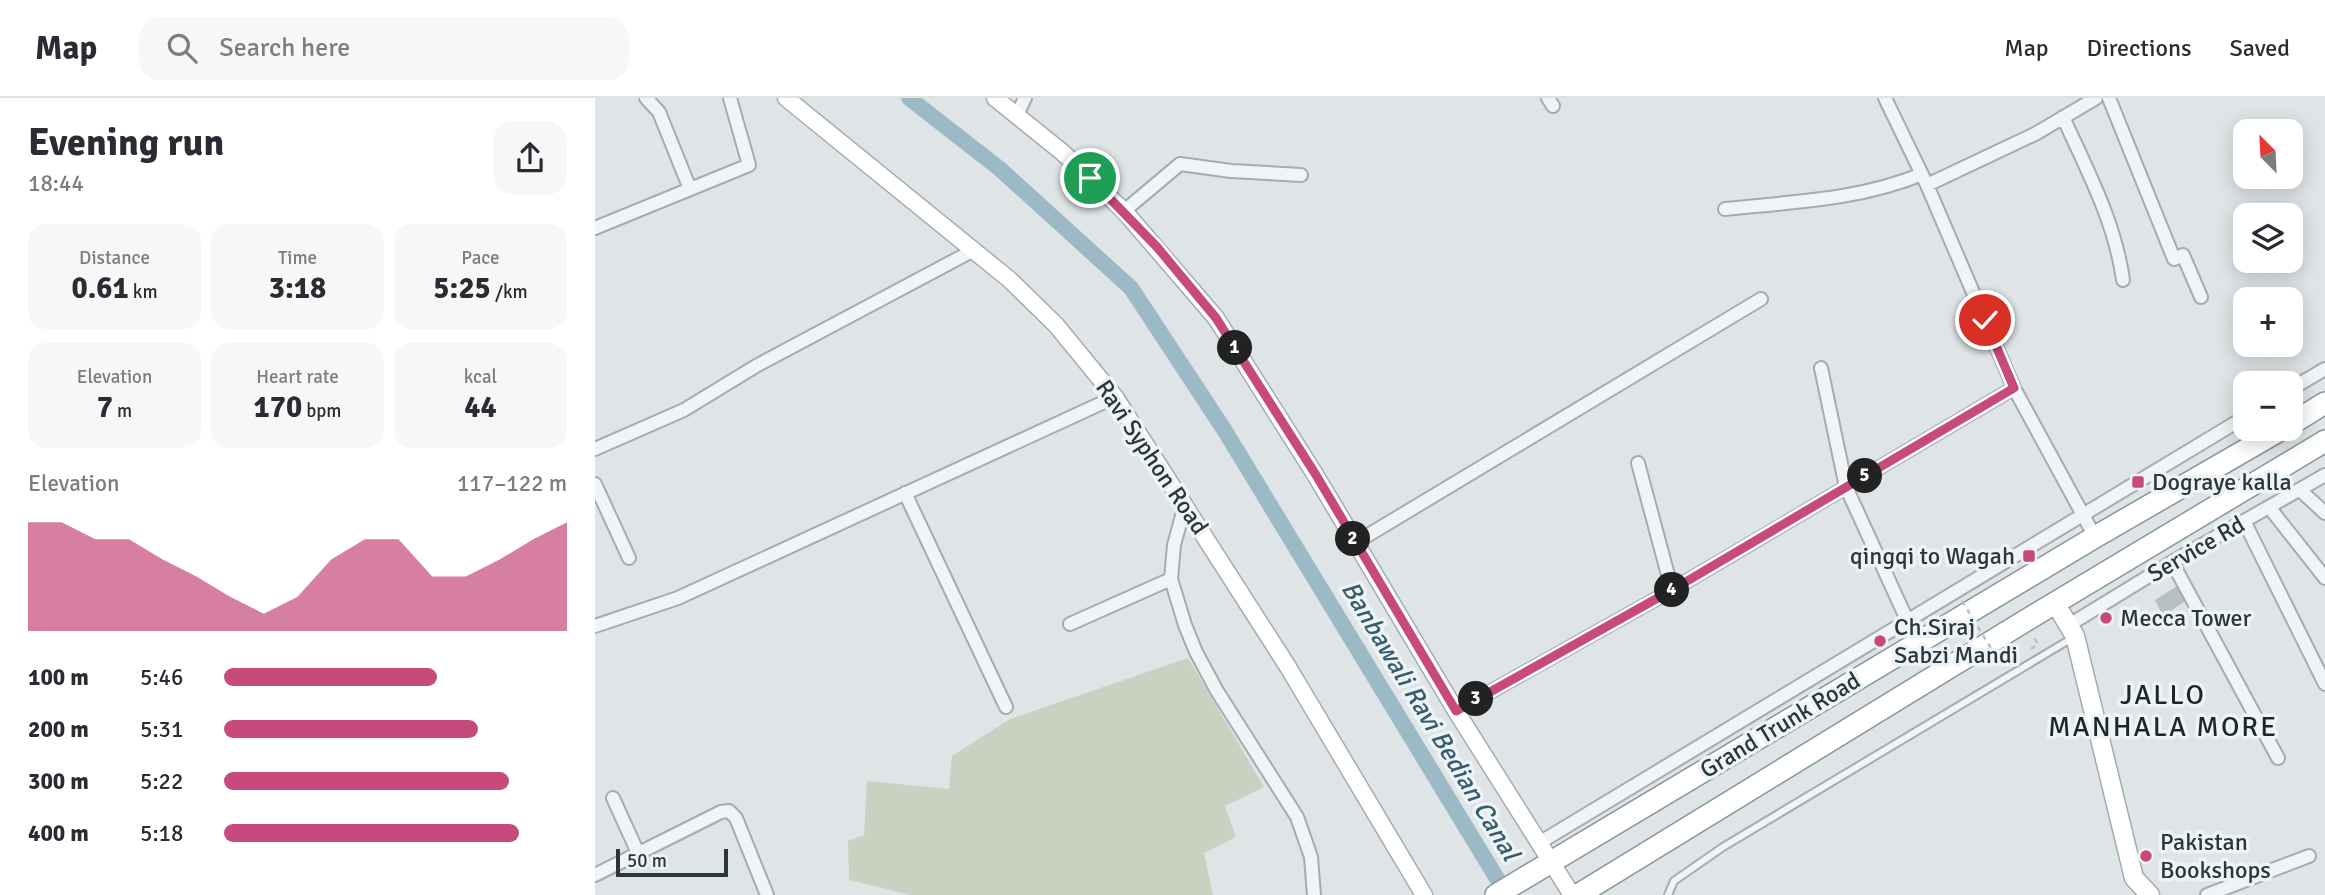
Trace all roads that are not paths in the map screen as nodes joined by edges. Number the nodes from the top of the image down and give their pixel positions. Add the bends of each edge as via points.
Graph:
1 (646, 98) edge
2 (730, 98) edge
3 (786, 98) edge
4 (995, 98) edge
5 (1025, 98) edge
6 (1885, 98) edge
7 (2096, 98) edge
8 (2109, 98) edge
9 (1017, 115) junction
10 (2063, 117) junction
11 (1301, 175) dead end
12 (1924, 179) junction
13 (690, 189) junction
14 (1725, 209) dead end
15 (1124, 211) junction
16 (595, 228) edge
17 (974, 250) junction
18 (2123, 280) dead end
19 (2201, 297) dead end
20 (1761, 299) dead end
21 (1821, 368) dead end
22 (2325, 369) edge
23 (2303, 383) edge
24 (2014, 388) junction
25 (1115, 397) junction
26 (2325, 403) edge
27 (2303, 416) edge
28 (2233, 423) edge
29 (2303, 435) edge
30 (2261, 441) edge
31 (2318, 445) edge
32 (595, 449) edge
33 (1638, 463) dead end
34 (2325, 475) edge
35 (595, 484) edge
36 (1846, 487) junction
37 (2300, 490) junction
38 (905, 493) junction
39 (1185, 505) junction
40 (2269, 507) junction
41 (2325, 513) edge
42 (2081, 514) junction
43 (2244, 522) junction
44 (2095, 537) junction
45 (1355, 543) junction
46 (629, 558) dead end
47 (2172, 562) junction
48 (2325, 578) edge
49 (1171, 579) junction
50 (1672, 590) junction
51 (2055, 603) junction
52 (1908, 622) junction
53 (1070, 624) dead end
54 (595, 626) edge
55 (2072, 631) junction
56 (2325, 684) edge
57 (1006, 707) dead end
58 (1456, 711) junction
59 (2278, 758) dead end
60 (613, 798) dead end
61 (1539, 843) junction
62 (638, 853) junction
63 (2309, 856) dead end
64 (1549, 863) junction
65 (595, 875) edge
66 (767, 895) edge
67 (1314, 895) edge
68 (1424, 895) edge
69 (1496, 895) edge
70 (1573, 895) edge
71 (1578, 895) edge
72 (1668, 895) edge
73 (2150, 895) edge
74 (2207, 895) edge

1 - 13 street via 659,111
2 - 13 street via 749,165
3 - 17 street, Ravi Syphon Road
4 - 9 street
5 - 9 street
6 - 12 street
7 - 10 street
8 - 19 street via 2174,259 2183,255
9 - 15 street
10 - 12 street via 2035,134
10 - 18 street via 2109,220
11 - 15 street via 1180,164
12 - 14 street via 1832,198
12 - 24 street
13 - 16 street
15 - 45 street via 1216,318
17 - 25 street, Ravi Syphon Road via 1056,324
17 - 32 street via 756,366 684,410
20 - 45 street
21 - 36 street
22 - 23 street
24 - 36 street
24 - 42 street
25 - 38 street
25 - 39 street, Ravi Syphon Road
26 - 27 highway, Grand Trunk Road
28 - 42 street
29 - 31 highway
30 - 44 highway, Grand Trunk Road
31 - 51 highway, Grand Trunk Road
33 - 50 street
34 - 37 street, Service Rd
35 - 46 street
36 - 50 street
36 - 52 street
37 - 40 street, Service Rd
37 - 41 street
38 - 54 street via 678,598
38 - 57 street
39 - 49 street
39 - 68 street, Ravi Syphon Road
40 - 43 street, Service Rd
40 - 48 street
42 - 44 street
42 - 52 street
43 - 47 street, Service Rd
43 - 56 street
44 - 64 highway, Grand Trunk Road
45 - 58 street
47 - 55 street, Service Rd
47 - 59 street
49 - 53 street
49 - 67 street via 1196,652 1297,817 1311,857
50 - 58 street
51 - 55 main road
51 - 71 highway, Grand Trunk Road
52 - 61 street
55 - 72 lane via 1712,854 1674,881
55 - 73 main road via 2134,878
58 - 61 street
60 - 62 street
61 - 64 street
62 - 65 street
62 - 66 street via 729,811
63 - 74 street
64 - 69 highway, Grand Trunk Road
64 - 70 street

